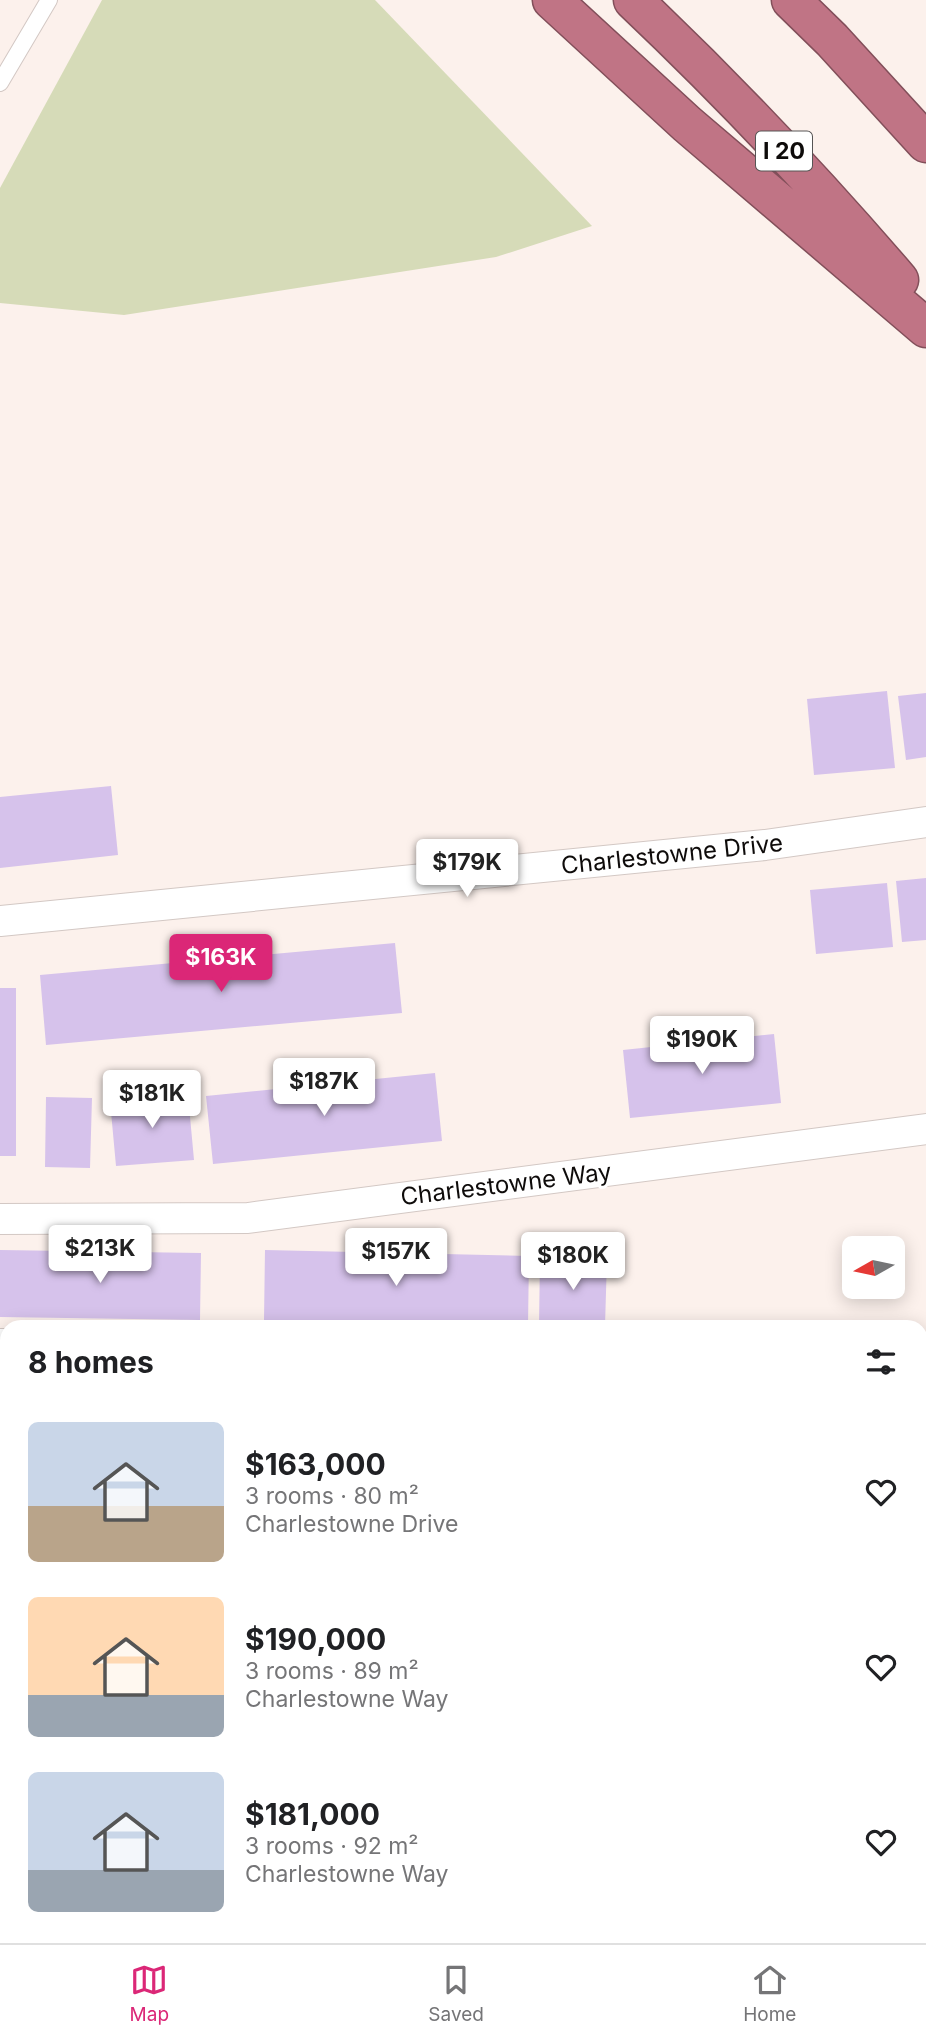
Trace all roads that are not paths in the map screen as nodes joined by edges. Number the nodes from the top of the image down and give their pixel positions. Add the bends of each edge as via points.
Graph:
1 (49, 0) edge
2 (552, 0) edge
3 (633, 0) edge
4 (791, 0) edge
5 (0, 83) edge
6 (926, 143) edge
7 (926, 311) edge
8 (926, 328) edge
9 (926, 822) edge
10 (0, 920) edge
11 (926, 1129) edge
12 (0, 1219) edge

1 - 5 lane
2 - 8 highway via 687,124
3 - 7 highway, I 20 via 702,65 829,199
4 - 6 highway
9 - 10 street, Charlestowne Drive via 765,845
11 - 12 street, Charlestowne Way via 248,1218

